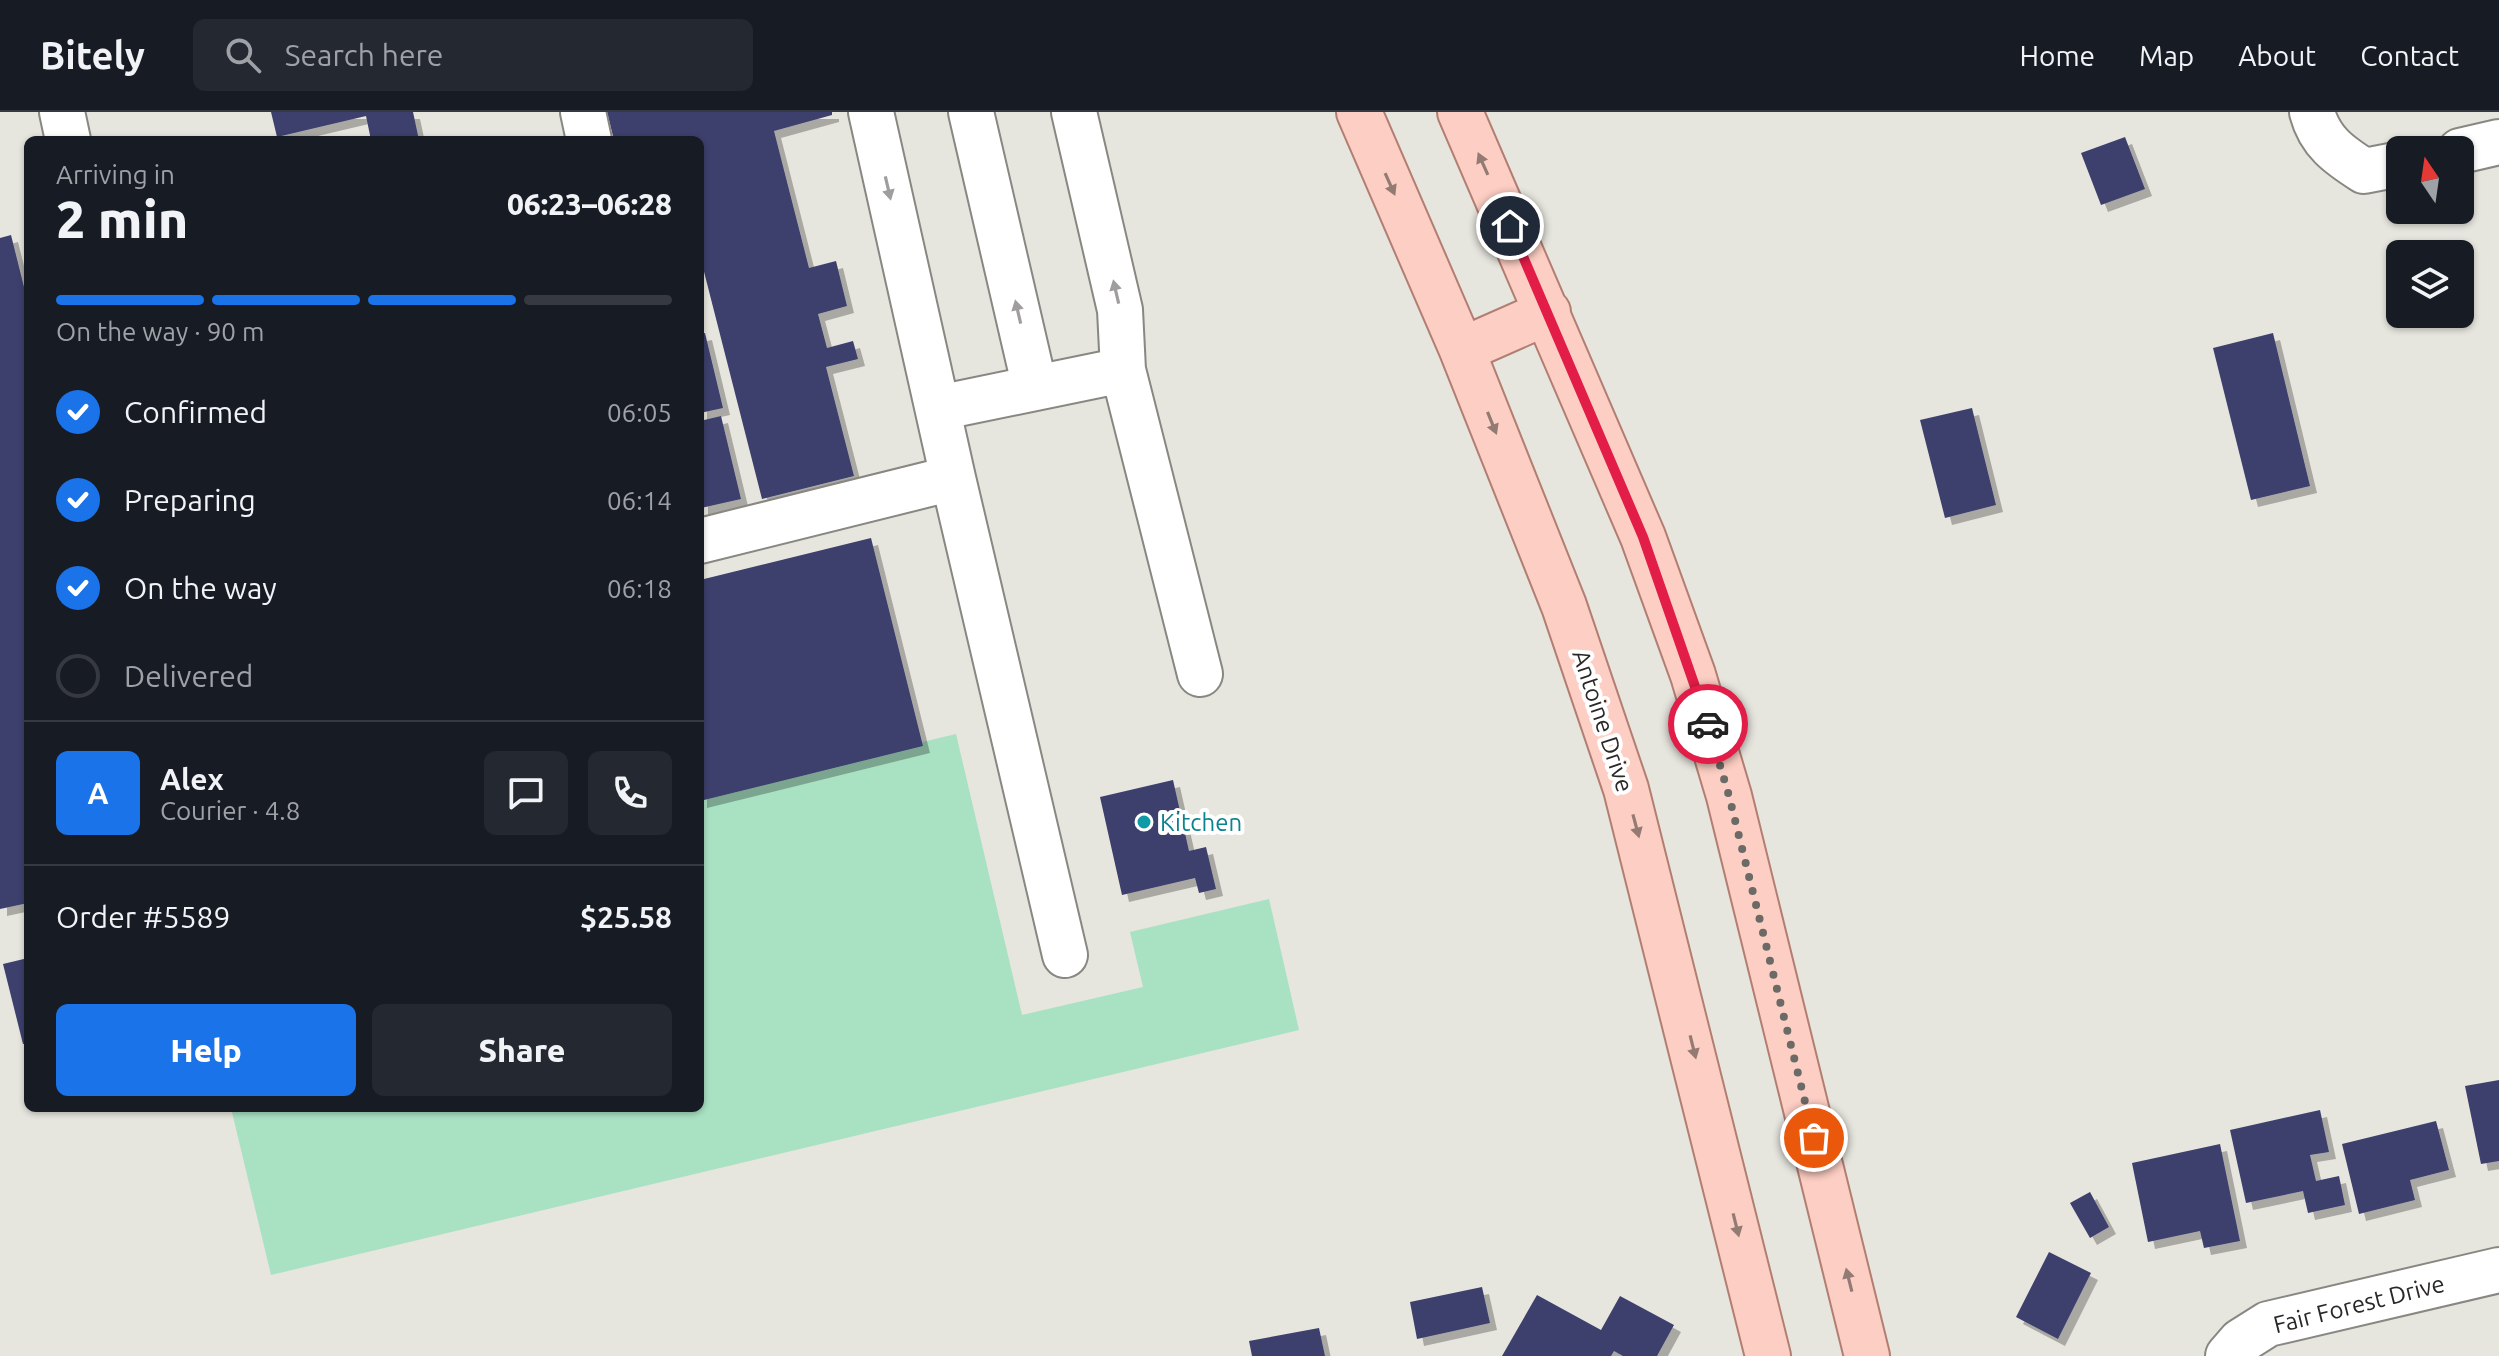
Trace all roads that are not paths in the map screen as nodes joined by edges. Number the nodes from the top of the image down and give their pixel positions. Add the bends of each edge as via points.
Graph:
1 (62, 112) edge
2 (583, 112) edge
3 (871, 112) edge
4 (971, 112) edge
5 (1074, 112) edge
6 (1359, 112) edge
7 (1460, 112) edge
8 (2312, 112) edge
9 (67, 136) edge
10 (588, 136) edge
11 (2499, 142) edge
12 (2474, 148) edge
13 (2386, 167) edge
14 (1548, 312) junction
15 (1462, 350) junction
16 (1123, 370) junction
17 (1035, 388) junction
18 (938, 408) junction
19 (953, 478) junction
20 (704, 540) edge
21 (1200, 674) dead end
22 (1065, 955) dead end
23 (2499, 1270) edge
24 (1768, 1356) edge
25 (1867, 1356) edge
26 (2228, 1356) edge

1 - 9 street
2 - 10 street
3 -> 18 street
17 -> 4 street
16 -> 5 street via 1120,310
6 -> 15 main road, Antoine Drive
14 -> 7 main road
8 - 13 street via 2317,130 2335,153 2364,171
11 - 12 street
14 - 15 main road
25 -> 14 main road via 1729,796 1693,675 1643,537
15 -> 24 main road, Antoine Drive via 1564,606 1626,789
16 - 17 street
16 - 21 street
17 - 18 street
18 - 19 street
19 - 20 street
19 - 22 street
23 - 26 street, Fair Forest Drive via 2268,1324

